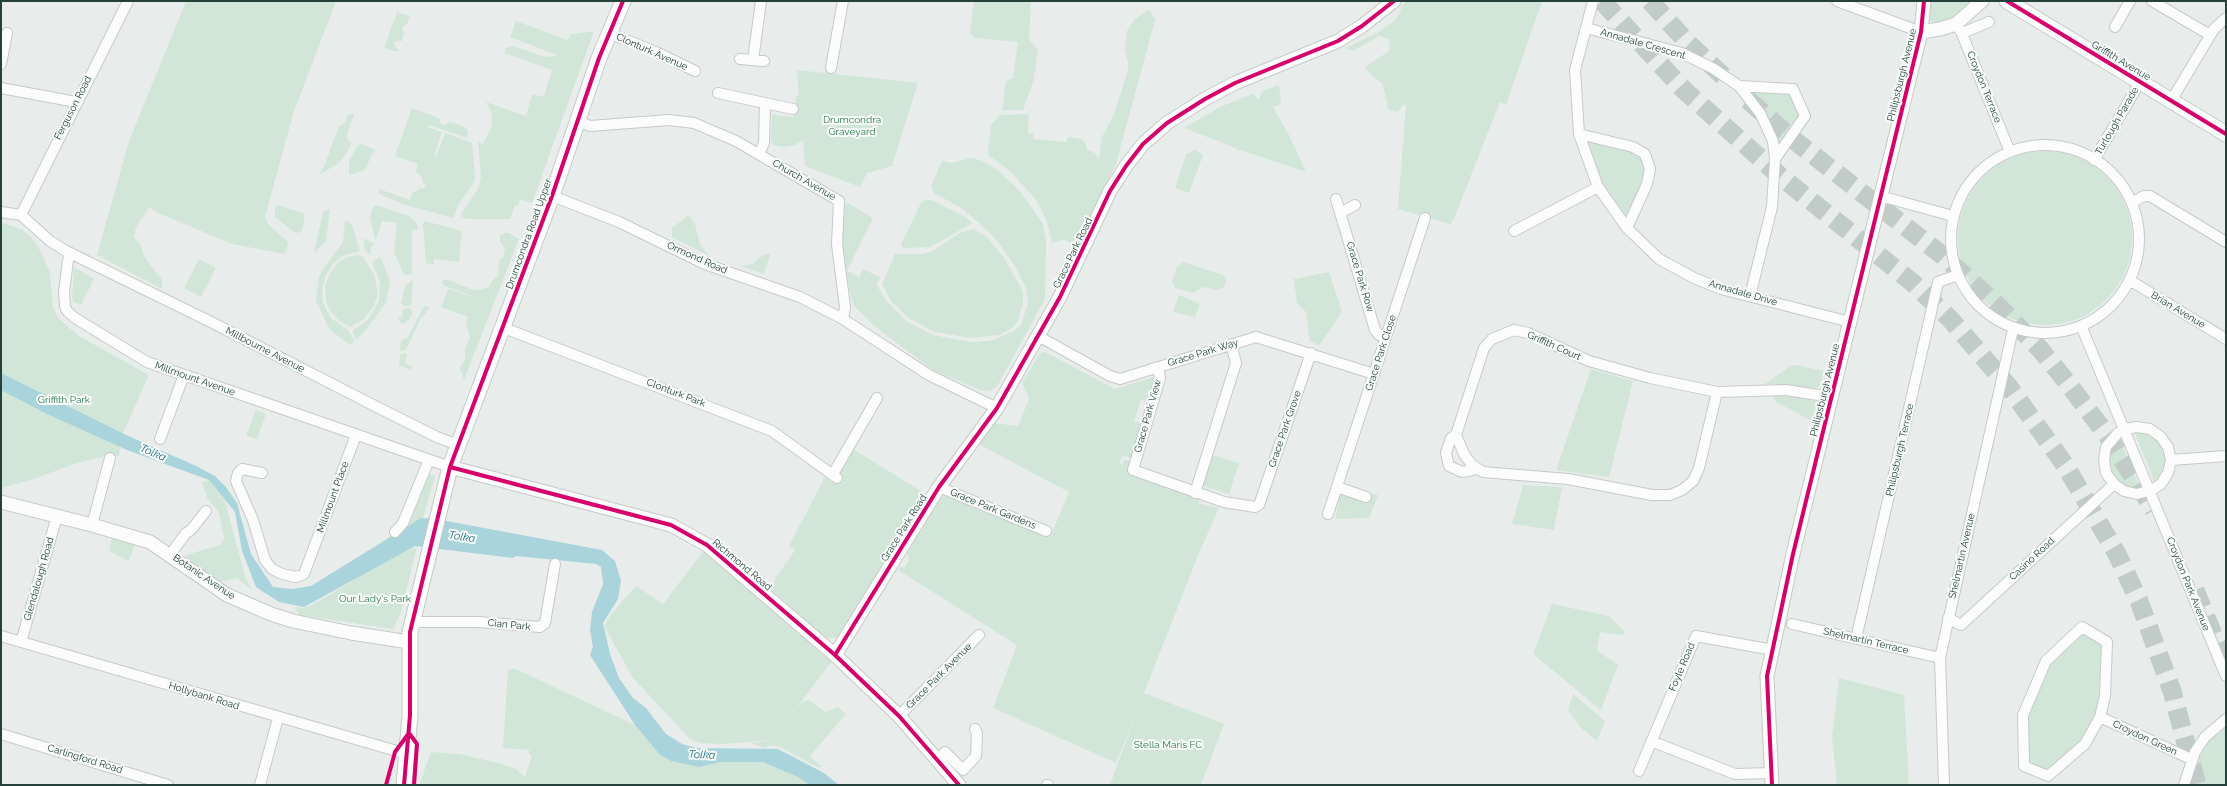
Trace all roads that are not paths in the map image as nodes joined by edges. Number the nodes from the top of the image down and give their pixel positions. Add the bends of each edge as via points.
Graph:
1 (128, 1) edge
2 (623, 1) edge
3 (761, 1) edge
4 (843, 1) edge
5 (1394, 1) edge
6 (1593, 1) edge
7 (1837, 1) edge
8 (1924, 1) edge
9 (1982, 1) edge
10 (2008, 1) edge
11 (2130, 1) edge
12 (2152, 1) edge
13 (2226, 18) edge
14 (1989, 22) dead end
15 (2115, 27) dead end
16 (1586, 28) junction
17 (1959, 28) junction
18 (609, 32) junction
19 (1921, 32) junction
20 (7, 33) dead end
21 (2210, 35) junction
22 (740, 59) dead end
23 (1, 64) edge
24 (831, 68) dead end
25 (695, 71) dead end
26 (2140, 82) junction
27 (1739, 86) junction
28 (1, 88) edge
29 (718, 93) dead end
30 (2171, 101) junction
31 (76, 102) junction
32 (765, 104) junction
33 (793, 109) dead end
34 (578, 121) junction
35 (1579, 134) junction
36 (2226, 134) edge
37 (2010, 152) junction
38 (759, 154) junction
39 (1775, 159) junction
40 (2094, 160) junction
41 (1598, 188) junction
42 (552, 196) junction
43 (1880, 196) junction
44 (1336, 199) dead end
45 (2133, 202) junction
46 (1355, 205) dead end
47 (1, 212) edge
48 (1340, 213) junction
49 (21, 215) junction
50 (1953, 216) junction
51 (1425, 218) dead end
52 (1627, 228) junction
53 (1514, 231) dead end
54 (2226, 242) edge
55 (71, 253) junction
56 (1958, 275) junction
57 (2131, 281) junction
58 (1750, 296) junction
59 (843, 319) junction
60 (1850, 322) junction
61 (504, 328) junction
62 (2082, 328) junction
63 (2013, 329) junction
64 (1038, 336) junction
65 (1385, 337) junction
66 (2226, 339) edge
67 (1231, 344) junction
68 (1311, 353) junction
69 (1158, 367) junction
70 (1374, 374) junction
71 (184, 375) junction
72 (1717, 392) junction
73 (1831, 397) junction
74 (877, 398) dead end
75 (997, 408) junction
76 (2122, 431) junction
77 (1456, 434) junction
78 (356, 435) junction
79 (160, 439) dead end
80 (459, 445) junction
81 (2226, 456) edge
82 (110, 458) dead end
83 (429, 460) junction
84 (2171, 460) junction
85 (450, 467) junction
86 (1477, 469) junction
87 (262, 473) dead end
88 (2114, 484) junction
89 (939, 487) junction
90 (1337, 487) junction
91 (2147, 492) junction
92 (1196, 493) junction
93 (1366, 497) dead end
94 (1, 502) edge
95 (206, 511) dead end
96 (1328, 514) dead end
97 (57, 516) junction
98 (92, 525) junction
99 (1046, 531) dead end
100 (395, 532) dead end
101 (170, 555) junction
102 (555, 564) dead end
103 (1948, 618) junction
104 (412, 622) junction
105 (1792, 624) dead end
106 (979, 635) dead end
107 (1, 636) edge
108 (1856, 639) junction
109 (21, 642) junction
110 (410, 642) junction
111 (1773, 650) junction
112 (835, 655) junction
113 (1940, 658) junction
114 (2226, 676) edge
115 (899, 716) junction
116 (2100, 717) junction
117 (278, 718) junction
118 (2226, 719) edge
119 (975, 729) dead end
120 (1, 734) edge
121 (1651, 741) junction
122 (407, 754) junction
123 (2191, 759) junction
124 (938, 760) junction
125 (1639, 770) dead end
126 (1772, 779) edge
127 (168, 785) edge
128 (260, 785) edge
129 (404, 785) edge
130 (959, 785) edge
131 (1944, 785) edge
132 (2184, 785) edge

1 - 31 street, Ferguson Road
2 - 18 main road, Drumcondra Road Upper
3 - 22 street via 759,60
4 - 24 street
5 - 64 street, Grace Park Road via 1338,41 1235,83 1172,119 1150,137 1110,191 1067,283
6 - 16 street, Annadale Drive
7 - 19 street
8 - 19 street, Philipsburgh Avenue
9 - 17 street
10 - 26 main road, Griffith Avenue
11 - 15 street
12 - 21 street
13 - 21 street
14 - 17 street
16 - 27 street, Annadale Crescent via 1682,53 1714,69
16 - 35 street, Annadale Drive via 1575,70
17 - 19 street
17 - 37 street, Croydon Terrace
18 - 25 street, Clonturk Avenue
18 - 34 main road, Drumcondra Road Upper
19 - 43 street, Philipsburgh Avenue
20 - 23 street
21 - 30 street
26 - 30 main road, Griffith Avenue
26 - 40 street, Turlough Parade
27 - 39 street, Annadale Crescent via 1760,113 1773,140
27 - 39 street via 1793,89 1805,116
28 - 31 street
29 - 32 street
30 - 36 main road, Griffith Avenue
31 - 49 street, Ferguson Road
32 - 33 street
32 - 38 street via 764,143
34 - 38 street, Church Avenue via 590,126 603,126 680,120 708,127
34 - 42 main road, Drumcondra Road Upper
35 - 41 street, Annadale Drive
35 - 52 street via 1633,147 1645,154 1650,168
37 - 40 street via 2041,145 2064,147
37 - 50 street via 1986,166 1974,177
38 - 59 street, Church Avenue via 839,201 837,244 845,307
39 - 58 street, Annadale Crescent via 1772,207
40 - 45 street via 2112,172
41 - 52 street, Annadale Drive
41 - 53 street
42 - 59 street, Ormond Road via 619,222 705,264 800,297
42 - 61 main road, Drumcondra Road Upper
43 - 50 street
43 - 60 street, Philipsburgh Avenue
44 - 48 street, Grace Park Row
45 - 54 street via 2150,196
45 - 57 street via 2140,240
46 - 48 street
47 - 49 street
48 - 65 street, Grace Park Row via 1375,330
49 - 55 street via 50,241
50 - 56 street via 1952,241
51 - 65 street, Grace Park Close
52 - 58 street, Annadale Drive via 1659,259 1721,289
55 - 71 street, Millmount Avenue via 64,292 64,306 67,311 147,362
55 - 80 street, Millbourne Avenue via 382,410
56 - 63 street via 1966,291 1984,310
56 - 108 street, Philipsburgh Terrace via 1938,282
57 - 62 street via 2108,309
57 - 66 street, Brian Avenue
58 - 60 street, Annadale Drive
59 - 75 street via 929,375
60 - 73 street, Philipsburgh Avenue
61 - 74 street, Clonturk Park via 772,431 835,476
61 - 80 main road, Drumcondra Road Upper
62 - 63 street via 2041,331
62 - 76 street, Croydon Park Avenue
63 - 103 street, Shelmartin Avenue
64 - 69 street, Grace Park Way via 1116,378
64 - 75 street, Grace Park Road
65 - 70 street, Grace Park Close
67 - 68 street, Grace Park Way via 1256,337
67 - 69 street, Grace Park Way
67 - 92 street via 1236,363
68 - 70 street, Grace Park Way
68 - 92 street, Grace Park Grove via 1259,504 1255,507 1229,504
69 - 92 street, Grace Park View via 1159,385 1134,465 1135,472
70 - 90 street, Grace Park Close
71 - 78 street, Millmount Avenue
71 - 79 street
72 - 73 street, Griffith Court via 1786,390
72 - 77 street, Griffith Court via 1650,378 1589,361 1528,332 1514,330 1492,339 1484,348
72 - 86 street, Griffith Court via 1699,468 1693,481 1670,495 1652,495 1578,481 1484,472
73 - 111 street, Philipsburgh Avenue
75 - 89 street, Grace Park Road
76 - 84 street via 2138,427 2150,429 2161,437 2168,447
76 - 88 street via 2106,447 2104,460 2106,473
76 - 91 street, Croydon Park Avenue
77 - 86 street via 1464,454
77 - 86 street, Griffith Court via 1451,438 1446,453 1449,466 1462,472
78 - 83 street, Millmount Avenue
78 - 87 street, Millmount Place via 304,574 296,577 272,569 265,560 253,520 236,481 242,469
80 - 85 main road, Drumcondra Road Upper
81 - 84 street
82 - 98 street
83 - 85 street, Millmount Avenue
83 - 100 street via 403,523
84 - 91 street via 2168,473 2161,484
85 - 104 main road, Drumcondra Road Upper
85 - 112 street, Richmond Road via 671,525 710,547
88 - 91 street via 2124,491 2137,494
88 - 103 street, Casino Road via 1961,625
89 - 99 street, Grace Park Gardens
89 - 112 street, Grace Park Road
90 - 93 street
90 - 96 street, Grace Park Close
91 - 114 street, Croydon Park Avenue
94 - 97 street, Botanic Avenue
95 - 101 street
97 - 98 street, Botanic Avenue
97 - 109 street, Glendalough Road
98 - 101 street, Botanic Avenue via 145,540
101 - 110 street, Botanic Avenue via 227,595 271,614 351,633
102 - 104 street, Cian Park via 545,624 540,627 478,622
103 - 113 street, Shelmartin Avenue
104 - 110 main road, Drumcondra Road Upper
105 - 108 street, Shelmartin Terrace
106 - 115 street, Grace Park Avenue
107 - 109 street, Hollybank Road
108 - 113 street, Shelmartin Terrace
109 - 117 street, Hollybank Road
110 - 122 main road, Drumcondra Road Upper
111 - 121 street, Foyle Road via 1696,636
111 - 126 street, Philipsburgh Avenue via 1767,676
112 - 115 street, Richmond Road
113 - 131 street, Shelmartin Avenue
115 - 124 street, Richmond Road
116 - 116 street, Croydon Green via 2085,744 2048,776 2024,766 2023,715 2035,686 2046,661 2082,627 2107,642 2106,696
116 - 123 street, Croydon Green
117 - 122 street, Hollybank Road
117 - 128 street
118 - 123 street via 2205,737
119 - 124 street via 976,756 963,770 945,752
120 - 127 street, Carlingford Road
121 - 125 street, Foyle Road
121 - 126 street via 1735,774
122 - 129 main road, Drumcondra Road Upper
123 - 132 street
124 - 130 street, Richmond Road

